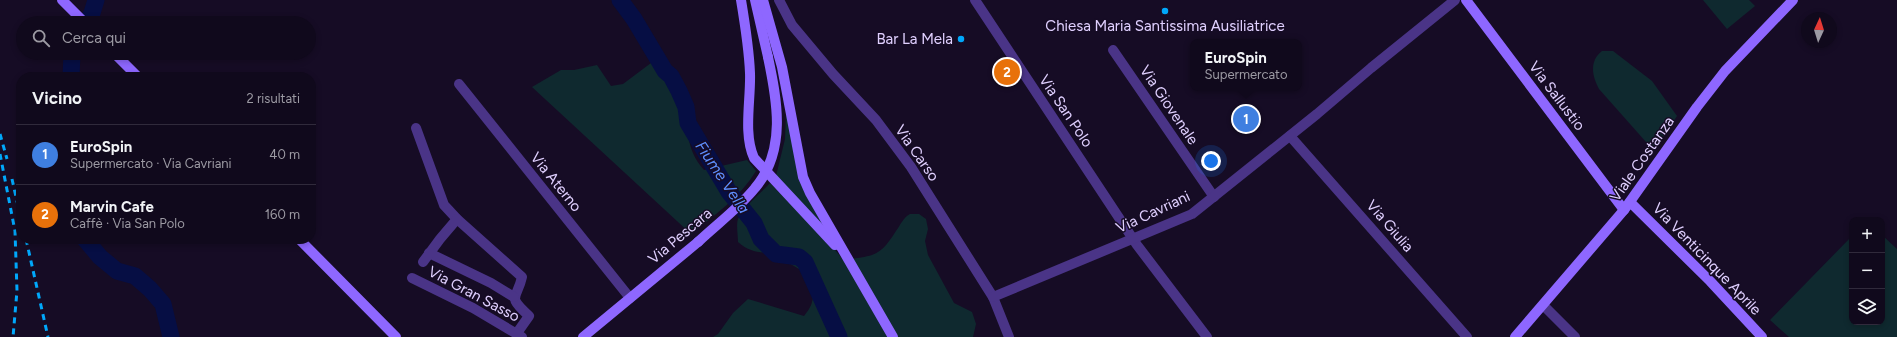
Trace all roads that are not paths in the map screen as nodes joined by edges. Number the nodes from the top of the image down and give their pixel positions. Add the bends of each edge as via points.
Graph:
1 (62, 0) edge
2 (741, 0) edge
3 (755, 0) edge
4 (763, 0) edge
5 (779, 0) edge
6 (974, 0) edge
7 (1455, 0) edge
8 (1466, 0) edge
9 (1793, 0) edge
10 (78, 16) edge
11 (1113, 50) dead end
12 (121, 60) edge
13 (133, 72) edge
14 (459, 84) dead end
15 (416, 128) dead end
16 (1290, 136) junction
17 (1214, 197) junction
18 (1627, 206) junction
19 (457, 219) junction
20 (1132, 239) junction
21 (304, 244) edge
22 (846, 256) junction
23 (412, 278) dead end
24 (514, 297) junction
25 (993, 297) junction
26 (630, 298) junction
27 (1544, 306) junction
28 (519, 335) edge
29 (396, 337) edge
30 (583, 337) edge
31 (893, 337) edge
32 (1009, 337) edge
33 (1207, 337) edge
34 (1467, 337) edge
35 (1515, 337) edge
36 (1575, 337) edge
37 (1762, 337) edge

1 - 10 street
2 - 22 street via 750,73 751,153
3 - 26 street, Via Pescara, bridge via 776,101 775,141 769,165 751,193 698,242
4 - 22 street via 782,67 804,177 810,193
5 - 25 street, Via Carso via 792,25 876,120 911,167
6 - 20 street, Via San Polo
7 - 16 street, Via Cavriani
8 - 18 street, Via Sallustio
9 - 18 street, Viale Costanza via 1711,88
11 - 17 street, Via Giovenale
12 - 13 street
14 - 26 street, Via Aterno
15 - 19 street via 440,197
16 - 17 street, Via Cavriani
16 - 34 street, Via Giulia
17 - 20 street, Via Cavriani via 1192,214
18 - 27 street, Viale Costanza
18 - 37 street, Via Venticinque Aprile via 1710,281
19 - 24 street via 522,277
19 - 24 street via 426,258 491,283
20 - 25 street, Via Cavriani
20 - 33 street, Via San Polo
21 - 29 street
22 - 31 street
23 - 28 street, Via Gran Sasso via 473,308
24 - 28 street via 528,316
25 - 32 street, Via Carso
26 - 30 street, Via Pescara
27 - 35 street, Viale Costanza
27 - 36 street

